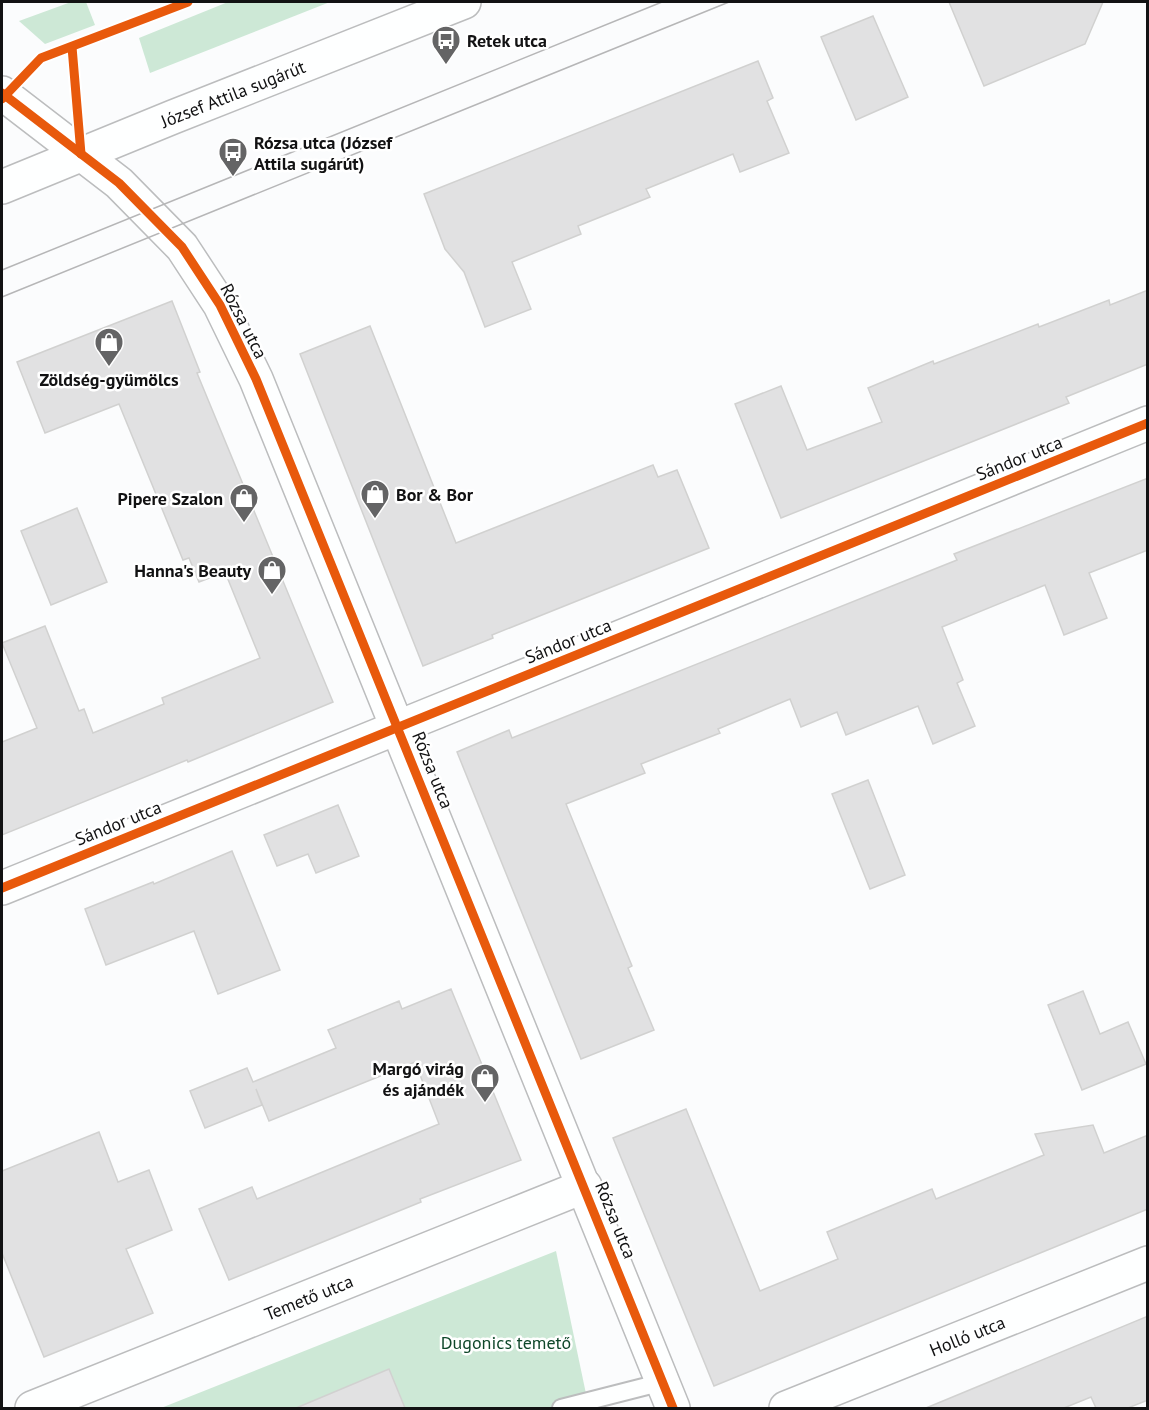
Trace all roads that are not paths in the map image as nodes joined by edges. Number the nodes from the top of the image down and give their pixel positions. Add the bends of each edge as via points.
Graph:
1 (464, 2) edge
2 (2, 93) edge
3 (81, 154) junction
4 (2, 187) edge
5 (1148, 423) edge
6 (398, 728) junction
7 (2, 888) edge
8 (585, 1186) junction
9 (1148, 1263) edge
10 (668, 1395) edge
11 (32, 1408) edge
12 (561, 1408) edge
13 (786, 1408) edge

1 - 3 street, József Attila sugárút
2 - 3 street
3 - 4 street, József Attila sugárút
3 - 6 street, Rózsa utca via 119,183 182,247 220,305 256,379
5 - 6 street, Sándor utca
6 - 7 street, Sándor utca
6 - 8 street, Rózsa utca
8 - 10 street, Rózsa utca
8 - 11 street, Temető utca
9 - 13 street, Holló utca
10 - 12 lane

